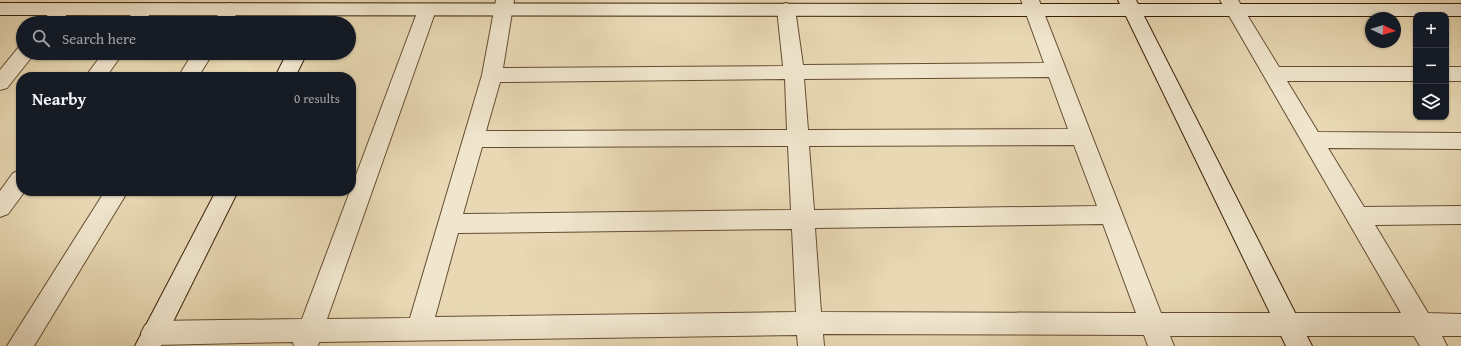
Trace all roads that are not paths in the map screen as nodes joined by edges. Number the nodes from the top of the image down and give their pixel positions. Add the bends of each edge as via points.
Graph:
1 (1032, 4) edge
2 (1130, 4) edge
3 (504, 5) edge
4 (591, 5) edge
5 (674, 5) edge
6 (1232, 5) edge
7 (0, 9) edge
8 (786, 9) junction
9 (427, 10) junction
10 (1461, 10) edge
11 (319, 11) edge
12 (56, 16) edge
13 (139, 16) edge
14 (226, 16) edge
15 (19, 60) edge
16 (108, 60) edge
17 (199, 60) edge
18 (294, 60) edge
19 (1057, 70) junction
20 (99, 72) edge
21 (191, 72) edge
22 (288, 72) edge
23 (794, 72) junction
24 (1272, 74) junction
25 (1413, 74) edge
26 (1449, 74) edge
27 (1461, 74) edge
28 (492, 75) junction
29 (0, 83) edge
30 (1082, 137) junction
31 (798, 138) junction
32 (474, 139) junction
33 (1312, 140) junction
34 (1461, 141) edge
35 (16, 186) edge
36 (113, 196) edge
37 (224, 196) edge
38 (0, 208) edge
39 (1112, 215) junction
40 (1461, 215) edge
41 (1356, 216) junction
42 (802, 219) junction
43 (449, 224) junction
44 (1461, 326) edge
45 (419, 329) junction
46 (810, 335) edge
47 (1294, 335) edge
48 (1157, 336) edge
49 (1428, 336) edge
50 (307, 338) edge
51 (151, 340) edge
52 (20, 346) edge

1 - 2 street
1 - 8 street
1 - 19 street
2 - 6 street
2 - 47 street
3 - 4 street
3 - 9 street
3 - 28 street
4 - 5 street
5 - 8 street
6 - 10 street
6 - 24 street
7 - 12 street
8 - 23 street
9 - 11 street
9 - 50 street
11 - 14 street
12 - 13 street
13 - 14 street
15 - 29 street
16 - 20 street
17 - 21 street
18 - 22 street
19 - 23 street
19 - 30 street
23 - 28 street
23 - 31 street
24 - 25 street
24 - 33 street
26 - 27 street
28 - 32 street
30 - 31 street
30 - 39 street
31 - 32 street
31 - 42 street
32 - 43 street
33 - 34 street
33 - 41 street
35 - 38 street
36 - 52 street
37 - 51 street
39 - 42 street
39 - 48 street
40 - 41 street
41 - 49 street
42 - 43 street
42 - 46 street
43 - 45 street
44 - 49 street
45 - 46 street
45 - 50 street
46 - 48 street
47 - 48 street
47 - 49 street
50 - 51 street

